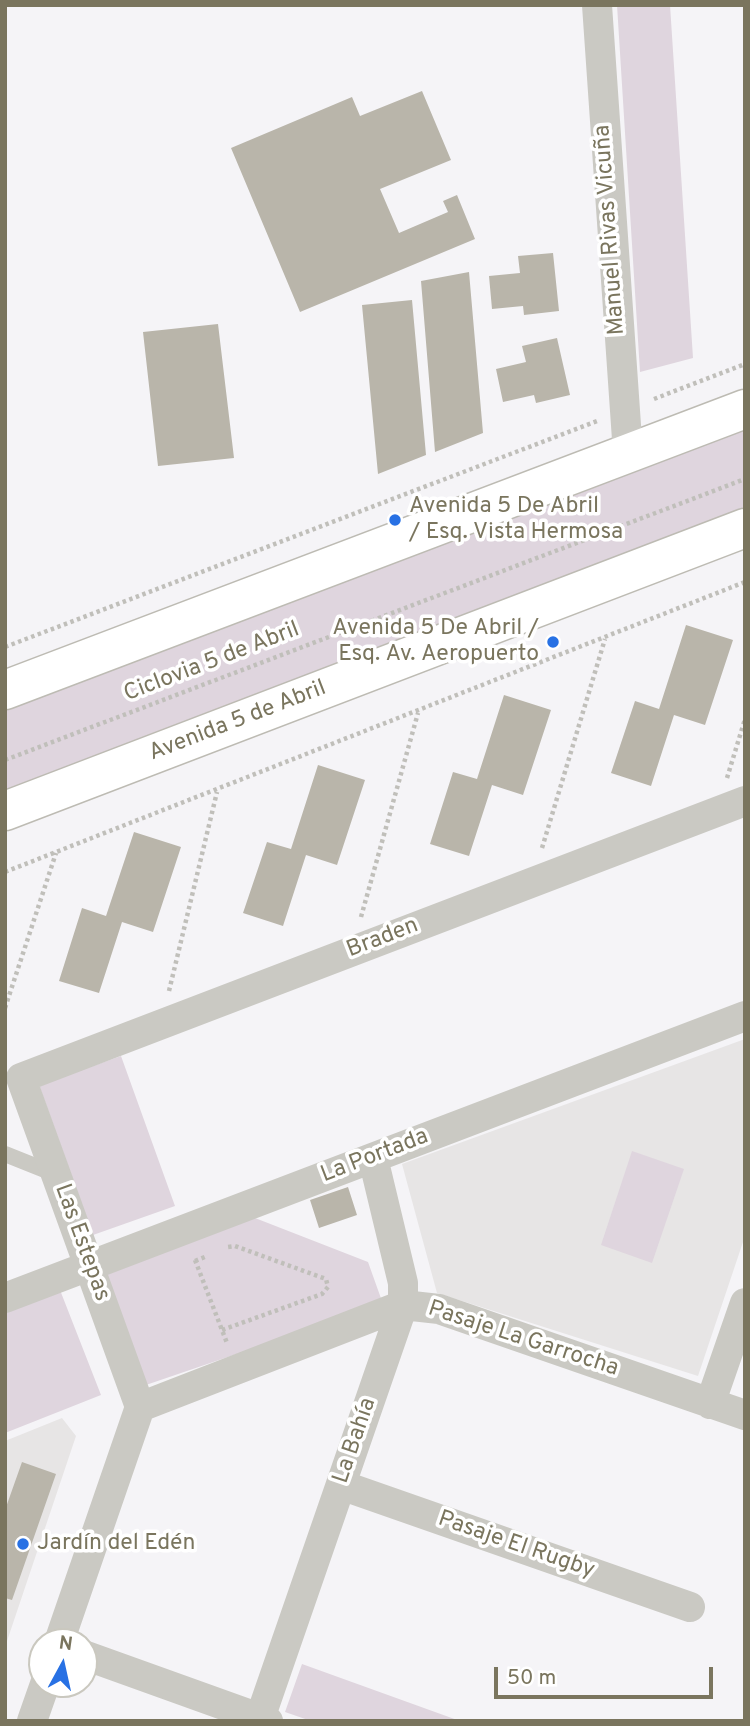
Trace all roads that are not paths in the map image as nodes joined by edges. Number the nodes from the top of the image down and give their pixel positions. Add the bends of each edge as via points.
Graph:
1 (597, 5) edge
2 (745, 409) edge
3 (628, 454) junction
4 (745, 528) edge
5 (5, 690) edge
6 (745, 801) edge
7 (5, 811) edge
8 (745, 1016) edge
9 (21, 1078) joint
10 (5, 1154) edge
11 (373, 1158) junction
12 (56, 1174) junction
13 (89, 1266) junction
14 (5, 1298) edge
15 (745, 1303) edge
16 (403, 1304) junction
17 (710, 1404) junction
18 (141, 1407) junction
19 (745, 1415) edge
20 (341, 1485) junction
21 (690, 1607) dead end
22 (64, 1628) edge
23 (98, 1660) edge
24 (40, 1698) edge
25 (263, 1720) edge
26 (32, 1721) edge

1 - 3 street, Manuel Rivas Vicuña
2 - 3 main road
3 - 5 main road
4 - 7 main road, Avenida 5 de Abril
6 - 9 street, Braden
8 - 11 street, La Portada
9 - 12 street, Las Estepas
10 - 12 lane
11 - 13 street, La Portada
11 - 16 street, La Bahía via 403,1283
12 - 13 street, Las Estepas
13 - 14 street, La Portada
13 - 18 street, Las Estepas
15 - 17 street
16 - 17 street, Pasaje La Garrocha via 439,1308
16 - 18 street, Pasaje La Garrocha
16 - 20 street, La Bahía
17 - 19 street, Pasaje La Garrocha
18 - 22 street
20 - 21 street, Pasaje El Rugby
20 - 25 street, La Bahía
23 - 25 street
24 - 26 street

